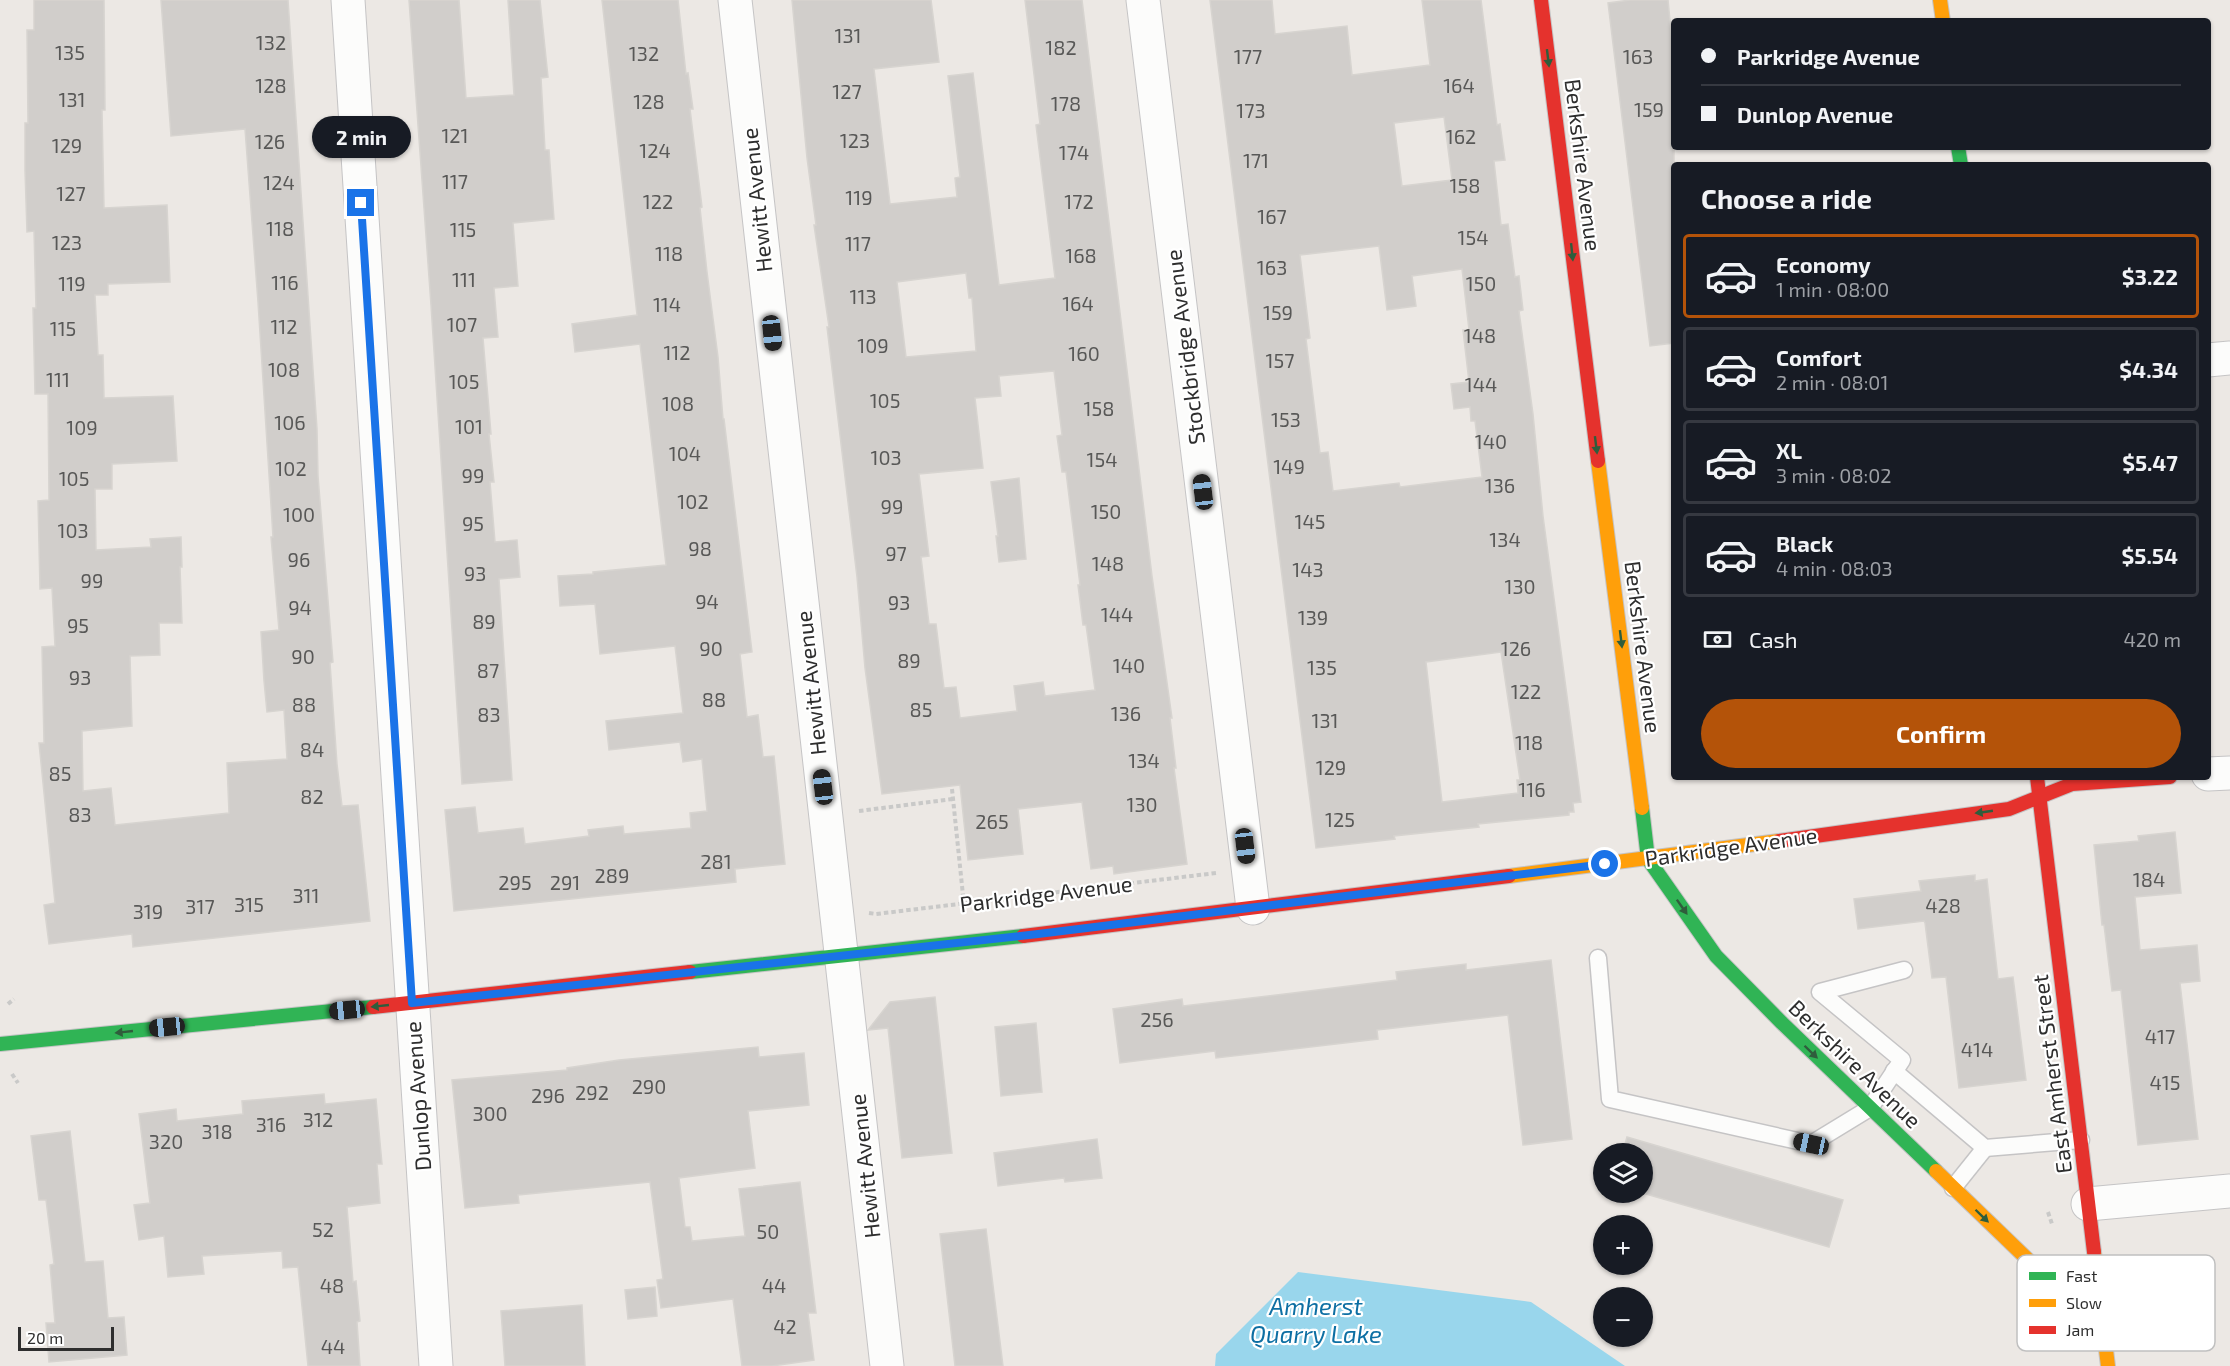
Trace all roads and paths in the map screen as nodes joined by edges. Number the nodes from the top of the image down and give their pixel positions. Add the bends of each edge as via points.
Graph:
1 (348, 0) edge
2 (735, 0) edge
3 (1143, 0) edge
4 (1541, 0) edge
5 (1940, 0) edge
6 (1943, 18) edge
7 (2230, 358) edge
8 (2211, 360) edge
9 (2230, 772) edge
10 (2211, 774) edge
11 (2037, 780) edge
12 (2128, 780) edge
13 (952, 789) dead end
14 (2040, 797) junction
15 (953, 800) junction
16 (852, 811) dead end
17 (1648, 859) junction
18 (1222, 873) dead end
19 (964, 904) junction
20 (1253, 908) junction
21 (965, 911) dead end
22 (869, 913) dead end
23 (841, 956) junction
24 (1598, 958) dead end
25 (1904, 970) dead end
26 (14, 999) dead end
27 (412, 1003) junction
28 (8, 1004) dead end
29 (0, 1044) edge
30 (1894, 1071) junction
31 (1870, 1108) junction
32 (2081, 1140) junction
33 (1985, 1148) junction
34 (1953, 1188) junction
35 (2230, 1191) edge
36 (2088, 1204) junction
37 (2048, 1212) dead end
38 (2052, 1224) dead end
39 (2023, 1255) edge
40 (2094, 1255) edge
41 (2106, 1351) edge
42 (436, 1366) edge
43 (887, 1366) edge
44 (2108, 1366) edge

1 - 27 street, Dunlop Avenue
2 - 23 street, Hewitt Avenue
3 - 20 street, Stockbridge Avenue
4 -> 17 street, Berkshire Avenue
5 - 6 street
7 - 8 street
9 - 10 street
11 - 14 street, East Amherst Street
12 - 14 street, Parkridge Avenue via 2072,784
13 - 15 path
14 -> 17 street, Parkridge Avenue via 2009,809
14 - 32 street, East Amherst Street
15 - 16 path
15 - 19 path
17 - 20 street, Parkridge Avenue
17 -> 31 street, Berkshire Avenue via 1716,956
18 - 19 path, Parkridge Avenue
19 - 21 path
19 - 22 path, Parkridge Avenue
20 - 23 street, Parkridge Avenue
23 - 27 street, Parkridge Avenue
23 - 43 street, Hewitt Avenue
24 - 31 lane via 1610,1099 1811,1144
25 - 30 lane via 1820,992 1902,1060
26 - 28 path
27 -> 29 street, Parkridge Avenue
27 - 42 street, Dunlop Avenue
30 - 31 lane
30 - 33 lane
31 - 34 street, Berkshire Avenue
32 - 33 lane
32 - 36 street, East Amherst Street
33 - 34 lane
34 -> 39 street, Berkshire Avenue
35 - 36 street
36 - 40 street, East Amherst Street
37 - 38 path
41 - 44 street, East Amherst Street

